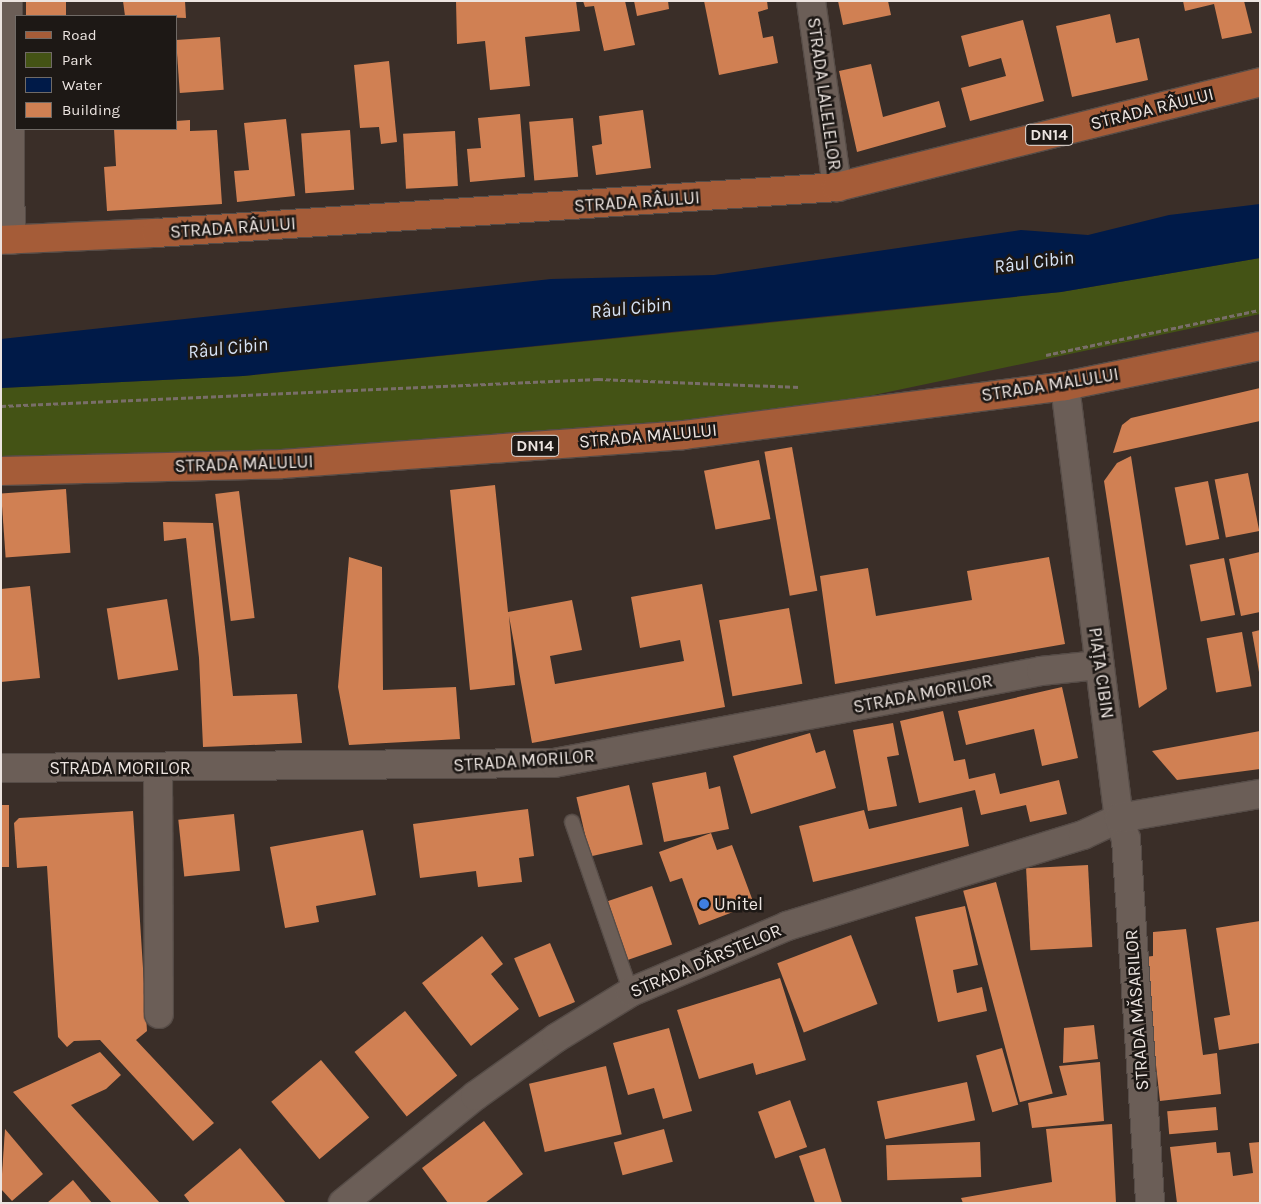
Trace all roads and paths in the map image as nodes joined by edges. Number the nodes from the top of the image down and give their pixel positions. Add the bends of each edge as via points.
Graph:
1 (8, 1) edge
2 (811, 1) edge
3 (5, 65) edge
4 (1260, 82) edge
5 (837, 187) junction
6 (6, 240) edge
7 (1260, 310) edge
8 (1260, 346) edge
9 (1040, 356) dead end
10 (1065, 386) junction
11 (810, 387) dead end
12 (1, 406) edge
13 (1, 471) edge
14 (1099, 665) junction
15 (1, 768) edge
16 (158, 769) junction
17 (1260, 794) edge
18 (1119, 818) junction
19 (572, 822) dead end
20 (630, 992) junction
21 (159, 1014) dead end
22 (343, 1203) edge
23 (1150, 1203) edge

1 - 3 street
2 - 5 street, STRADA LALELELOR
3 - 6 street
4 - 5 main road, STRADA RÂULUI / DN14
5 - 6 main road, STRADA RÂULUI / DN14
7 - 9 path
8 - 10 main road, STRADA MALULUI / DN14
10 - 13 main road, STRADA MALULUI / DN14 via 683,435 282,464
10 - 14 street, PIAȚA CIBIN
11 - 12 path via 598,378
14 - 16 street, STRADA MORILOR via 1041,671 554,763
14 - 18 street, PIAȚA CIBIN
15 - 16 street, STRADA MORILOR
16 - 21 street
17 - 18 street
18 - 20 street, STRADA DÂRSTELOR via 1083,835 787,926
18 - 23 street, STRADA MĂSARILOR via 1126,839
19 - 20 lane
20 - 22 street, STRADA DÂRSTELOR via 556,1038 475,1096

